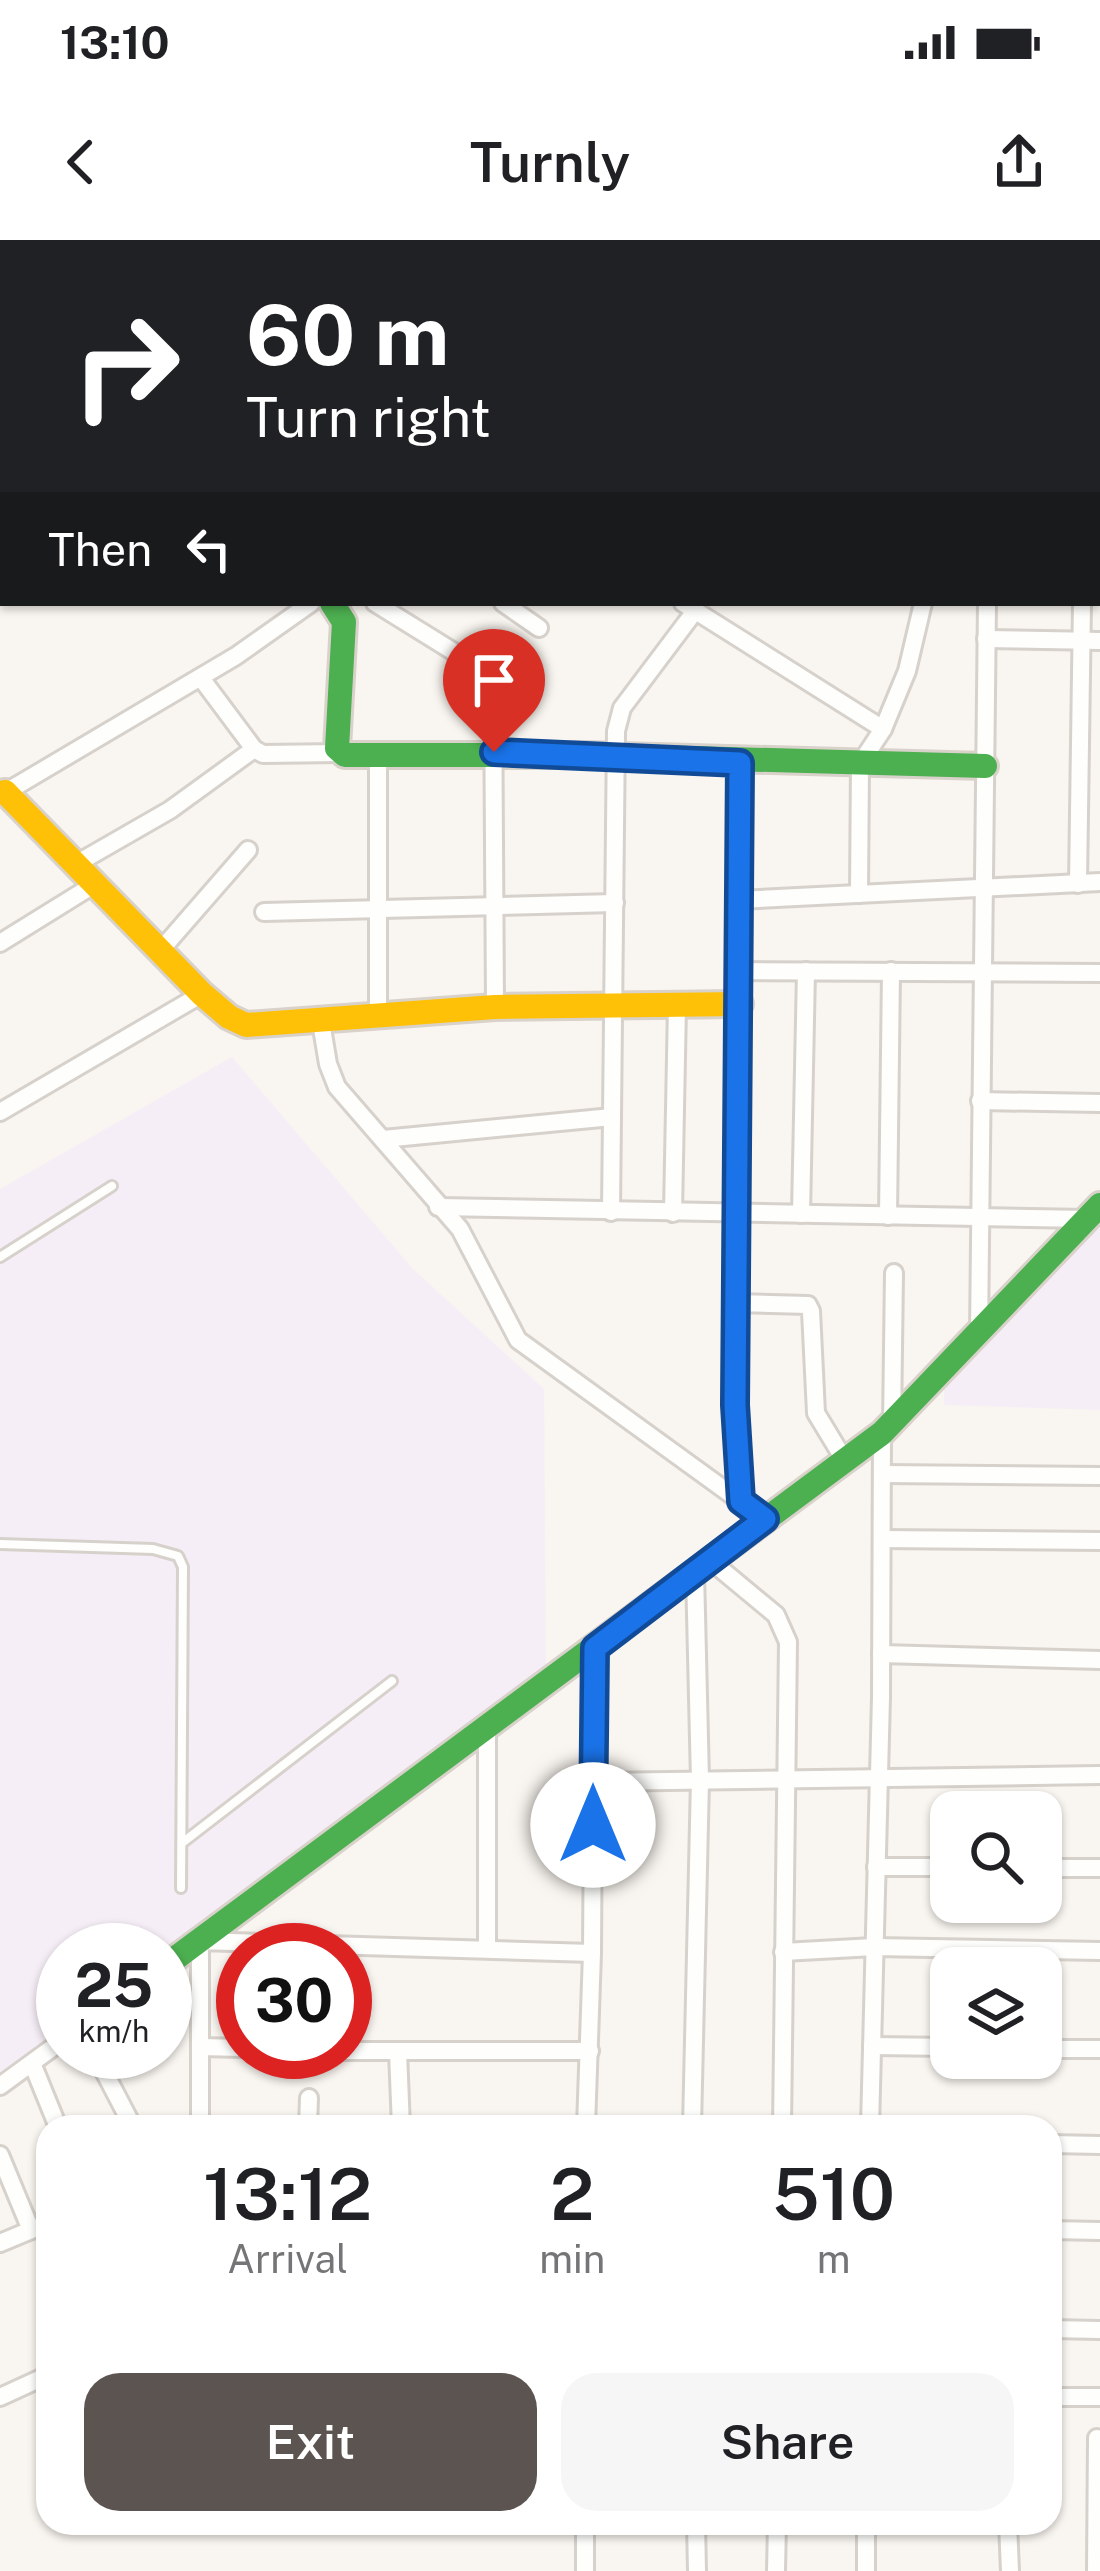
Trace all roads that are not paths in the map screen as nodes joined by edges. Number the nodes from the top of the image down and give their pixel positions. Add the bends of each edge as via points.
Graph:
1 (307, 606) edge
2 (334, 606) edge
3 (380, 606) edge
4 (507, 606) edge
5 (922, 606) edge
6 (987, 606) edge
7 (1083, 606) edge
8 (689, 607) edge
9 (539, 628) dead end
10 (986, 639) junction
11 (1090, 641) edge
12 (201, 678) junction
13 (883, 729) junction
14 (254, 748) junction
15 (494, 752) junction
16 (340, 753) junction
17 (378, 754) junction
18 (617, 756) junction
19 (740, 763) junction
20 (860, 764) junction
21 (985, 766) junction
22 (3, 794) edge
23 (248, 850) dead end
24 (76, 864) junction
25 (1100, 883) edge
26 (95, 884) junction
27 (1078, 884) junction
28 (981, 888) junction
29 (860, 894) junction
30 (740, 900) junction
31 (615, 903) junction
32 (495, 904) junction
33 (376, 908) junction
34 (264, 912) dead end
35 (0, 943) edge
36 (160, 951) junction
37 (740, 971) junction
38 (806, 971) junction
39 (891, 971) junction
40 (981, 971) junction
41 (1100, 973) edge
42 (202, 994) junction
43 (740, 1004) junction
44 (677, 1005) junction
45 (613, 1006) junction
46 (494, 1007) junction
47 (378, 1017) junction
48 (321, 1022) junction
49 (980, 1101) junction
50 (1100, 1102) edge
51 (0, 1112) edge
52 (612, 1117) junction
53 (383, 1139) junction
54 (112, 1186) dead end
55 (438, 1207) junction
56 (611, 1212) junction
57 (1093, 1212) edge
58 (673, 1213) junction
59 (734, 1214) junction
60 (801, 1214) junction
61 (888, 1216) junction
62 (980, 1217) junction
63 (0, 1257) edge
64 (894, 1273) dead end
65 (735, 1303) junction
66 (979, 1335) junction
67 (887, 1429) junction
68 (845, 1461) junction
69 (884, 1474) junction
70 (1100, 1476) edge
71 (741, 1501) junction
72 (765, 1519) junction
73 (882, 1538) junction
74 (1100, 1541) edge
75 (0, 1544) edge
76 (703, 1566) junction
77 (595, 1648) junction
78 (881, 1654) junction
79 (1100, 1660) edge
80 (392, 1682) dead end
81 (487, 1729) junction
82 (1100, 1775) edge
83 (878, 1776) junction
84 (700, 1780) junction
85 (784, 1780) junction
86 (593, 1782) junction
87 (181, 1844) junction
88 (876, 1867) junction
89 (930, 1868) edge
90 (1062, 1868) edge
91 (1100, 1868) edge
92 (181, 1888) dead end
93 (200, 1941) junction
94 (192, 1947) edge
95 (874, 1947) junction
96 (487, 1949) junction
97 (1100, 1951) edge
98 (783, 1952) junction
99 (592, 1953) junction
100 (872, 2046) junction
101 (930, 2047) edge
102 (200, 2048) junction
103 (216, 2048) edge
104 (1062, 2049) edge
105 (1100, 2050) edge
106 (372, 2051) edge
107 (590, 2051) junction
108 (398, 2052) junction
109 (36, 2060) edge
110 (32, 2063) junction
111 (108, 2079) edge
112 (0, 2086) edge
113 (309, 2098) dead end
114 (53, 2115) edge
115 (128, 2115) edge
116 (200, 2115) edge
117 (308, 2115) edge
118 (401, 2115) edge
119 (587, 2115) edge
120 (692, 2115) edge
121 (782, 2115) edge
122 (870, 2115) edge
123 (1062, 2144) edge
124 (1100, 2145) edge
125 (0, 2156) edge
126 (36, 2222) edge
127 (36, 2228) edge
128 (1062, 2230) edge
129 (1100, 2231) edge
130 (0, 2243) edge
131 (1062, 2330) edge
132 (1100, 2330) edge
133 (36, 2380) edge
134 (0, 2397) edge
135 (1062, 2397) edge
136 (1100, 2397) edge
137 (1097, 2438) edge
138 (585, 2535) edge
139 (696, 2535) edge
140 (777, 2535) edge
141 (866, 2535) edge
142 (1008, 2535) edge
143 (585, 2571) edge
144 (697, 2571) edge
145 (776, 2571) edge
146 (866, 2571) edge
147 (1010, 2571) edge
148 (1096, 2571) edge

1 - 12 street
2 - 16 street via 344,622
3 - 15 street via 485,673 495,695
4 - 9 street
5 - 13 street
6 - 10 street
7 - 11 street
8 - 13 street
8 - 18 street via 622,708
10 - 11 street
10 - 21 street
11 - 27 street
12 - 14 street
12 - 22 street
13 - 20 street
14 - 16 street via 273,756
14 - 24 street via 170,810
15 - 17 street
15 - 18 street
15 - 32 street
16 - 17 street
17 - 33 street
18 - 19 street
18 - 31 street
19 - 20 street
19 - 30 street
20 - 21 street
20 - 29 street
21 - 28 street
22 - 24 street
23 - 36 street
24 - 26 street
25 - 27 street
26 - 35 street
26 - 36 street
27 - 28 street
28 - 29 street
28 - 40 street
29 - 30 street
30 - 37 street
31 - 32 street
31 - 45 street
32 - 33 street
32 - 46 street
33 - 34 street
33 - 47 street
36 - 42 street
37 - 38 street
37 - 43 street
38 - 39 street
38 - 60 street
39 - 40 street
39 - 61 street
40 - 41 street
40 - 49 street
42 - 48 street via 245,1024
42 - 51 street
43 - 44 street
43 - 59 street
44 - 45 street
44 - 58 street
45 - 46 street
45 - 52 street
46 - 47 street
47 - 48 street
48 - 53 street via 337,1087
49 - 50 street
49 - 62 street
52 - 53 street
52 - 56 street
53 - 55 street
54 - 63 lane
55 - 56 street
55 - 71 street via 464,1235 518,1340
56 - 58 street
57 - 62 street
57 - 66 street
58 - 59 street
59 - 60 street
59 - 65 street
60 - 61 street
61 - 62 street
62 - 66 street
64 - 67 street
65 - 68 street via 808,1305 816,1413
65 - 71 street
66 - 67 street
67 - 68 street
67 - 69 street
68 - 72 street
69 - 70 street
69 - 73 street
71 - 72 street
72 - 76 street
73 - 74 street
73 - 78 street
75 - 87 lane via 178,1556
76 - 77 street
76 - 84 street
76 - 85 street via 784,1628
77 - 81 street
77 - 86 street
78 - 79 street
78 - 83 street
80 - 87 lane
81 - 93 street
81 - 96 street
82 - 83 street
83 - 85 street
83 - 88 street
84 - 85 street
84 - 86 street
84 - 120 street
85 - 98 street
86 - 99 street
87 - 92 lane
88 - 89 street
88 - 95 street
90 - 91 street
93 - 94 street
93 - 96 street
93 - 102 street
95 - 97 street
95 - 98 street
95 - 100 street
96 - 99 street
98 - 121 street
99 - 107 street
100 - 101 street
100 - 122 street
102 - 103 street
102 - 116 street
104 - 105 street
106 - 108 street
107 - 108 street
107 - 119 street
108 - 118 street
109 - 110 street
110 - 112 street
110 - 114 street
111 - 115 street
113 - 117 street
123 - 124 street
125 - 126 street
127 - 130 street
128 - 129 street
131 - 132 street
133 - 134 street
135 - 136 street
137 - 148 street
138 - 143 street
139 - 144 street
140 - 145 street
141 - 146 street
142 - 147 street

